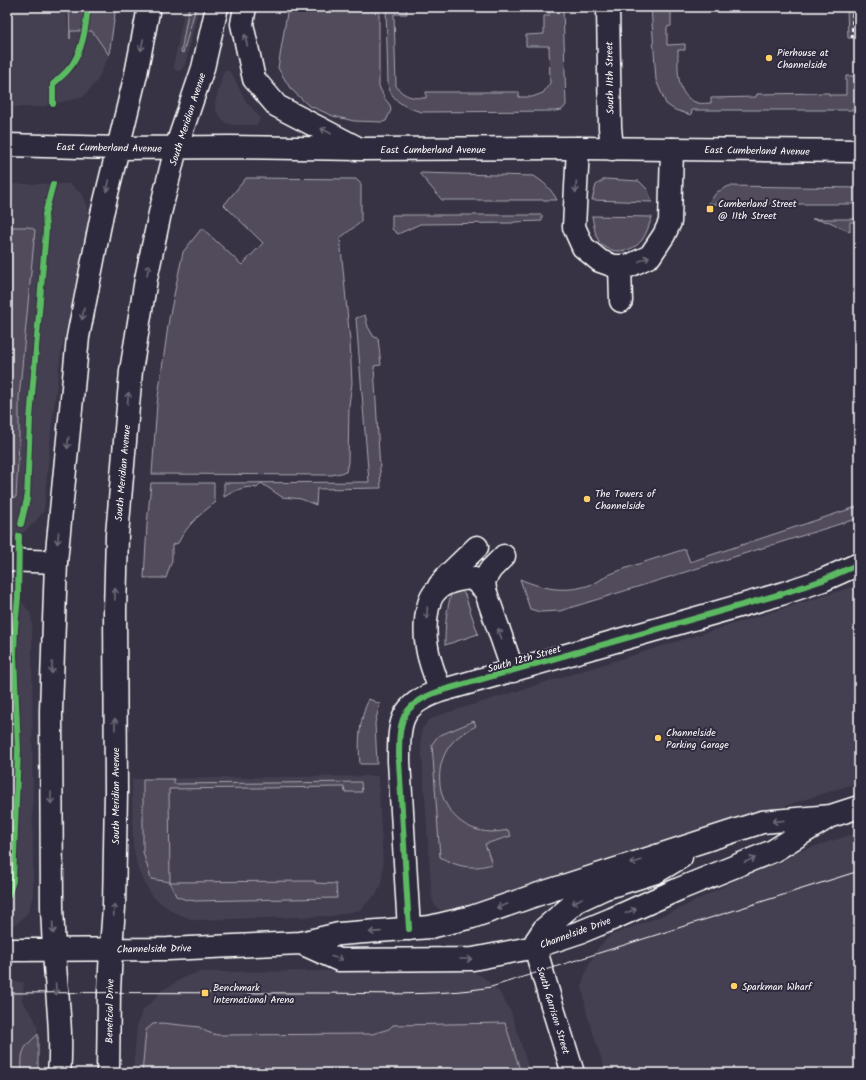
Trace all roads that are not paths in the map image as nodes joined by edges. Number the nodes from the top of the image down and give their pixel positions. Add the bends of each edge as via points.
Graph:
1 (149, 7) edge
2 (217, 7) edge
3 (245, 7) edge
4 (608, 7) edge
5 (7, 145) edge
6 (117, 148) junction
7 (176, 148) junction
8 (578, 148) junction
9 (361, 149) junction
10 (612, 149) junction
11 (672, 149) junction
12 (859, 151) edge
13 (620, 266) junction
14 (621, 301) dead end
15 (477, 547) dead end
16 (504, 556) dead end
17 (7, 560) edge
18 (56, 562) junction
19 (859, 564) edge
20 (436, 590) junction
21 (485, 590) junction
22 (513, 671) junction
23 (440, 691) junction
24 (859, 807) edge
25 (831, 816) junction
26 (713, 838) junction
27 (409, 930) junction
28 (301, 943) junction
29 (535, 947) junction
30 (111, 949) junction
31 (7, 950) edge
32 (54, 950) junction
33 (59, 1073) edge
34 (108, 1073) edge
35 (573, 1073) edge

1 -> 6 main road via 136,74
2 - 7 main road, South Meridian Avenue via 203,68
9 -> 3 main road via 277,106 254,79 242,24
4 - 10 main road, South 11th Street
5 - 6 main road, East Cumberland Avenue
6 - 7 main road, East Cumberland Avenue
6 -> 18 main road via 78,337
7 - 9 main road, East Cumberland Avenue
30 -> 7 main road, South Meridian Avenue via 114,907 117,535 124,439 131,371 146,279
8 - 9 main road, East Cumberland Avenue
8 - 10 main road, East Cumberland Avenue
8 -> 13 main road via 574,227 583,247 600,261
10 - 11 main road, East Cumberland Avenue
11 - 12 main road, East Cumberland Avenue
13 -> 11 main road via 629,266 650,256 670,222
13 - 14 main road
15 - 20 main road
16 - 21 main road via 484,580
17 - 18 main road
18 -> 32 main road via 51,711
19 - 22 main road, South 12th Street via 782,594
20 - 21 main road via 454,580 472,578
20 -> 23 main road via 428,605 426,638
22 -> 21 main road
22 - 23 main road, South 12th Street
23 - 27 main road, South 12th Street via 411,708 404,715 400,728 399,761
24 - 25 main road, Channelside Drive
25 -> 26 main road, Channelside Drive via 762,822
29 -> 25 main road, Channelside Drive via 583,931 773,851
26 -> 27 main road, Channelside Drive via 472,917
26 -> 29 main road via 656,872 577,900 544,929
27 -> 28 main road, Channelside Drive via 339,934
28 -> 29 main road, Channelside Drive via 339,960 473,959
28 - 30 main road, Channelside Drive
29 - 35 main road, South Garrison Street
30 - 32 main road, Channelside Drive
30 - 34 main road, Beneficial Drive
31 - 32 main road, Channelside Drive
32 -> 33 main road via 59,1016

